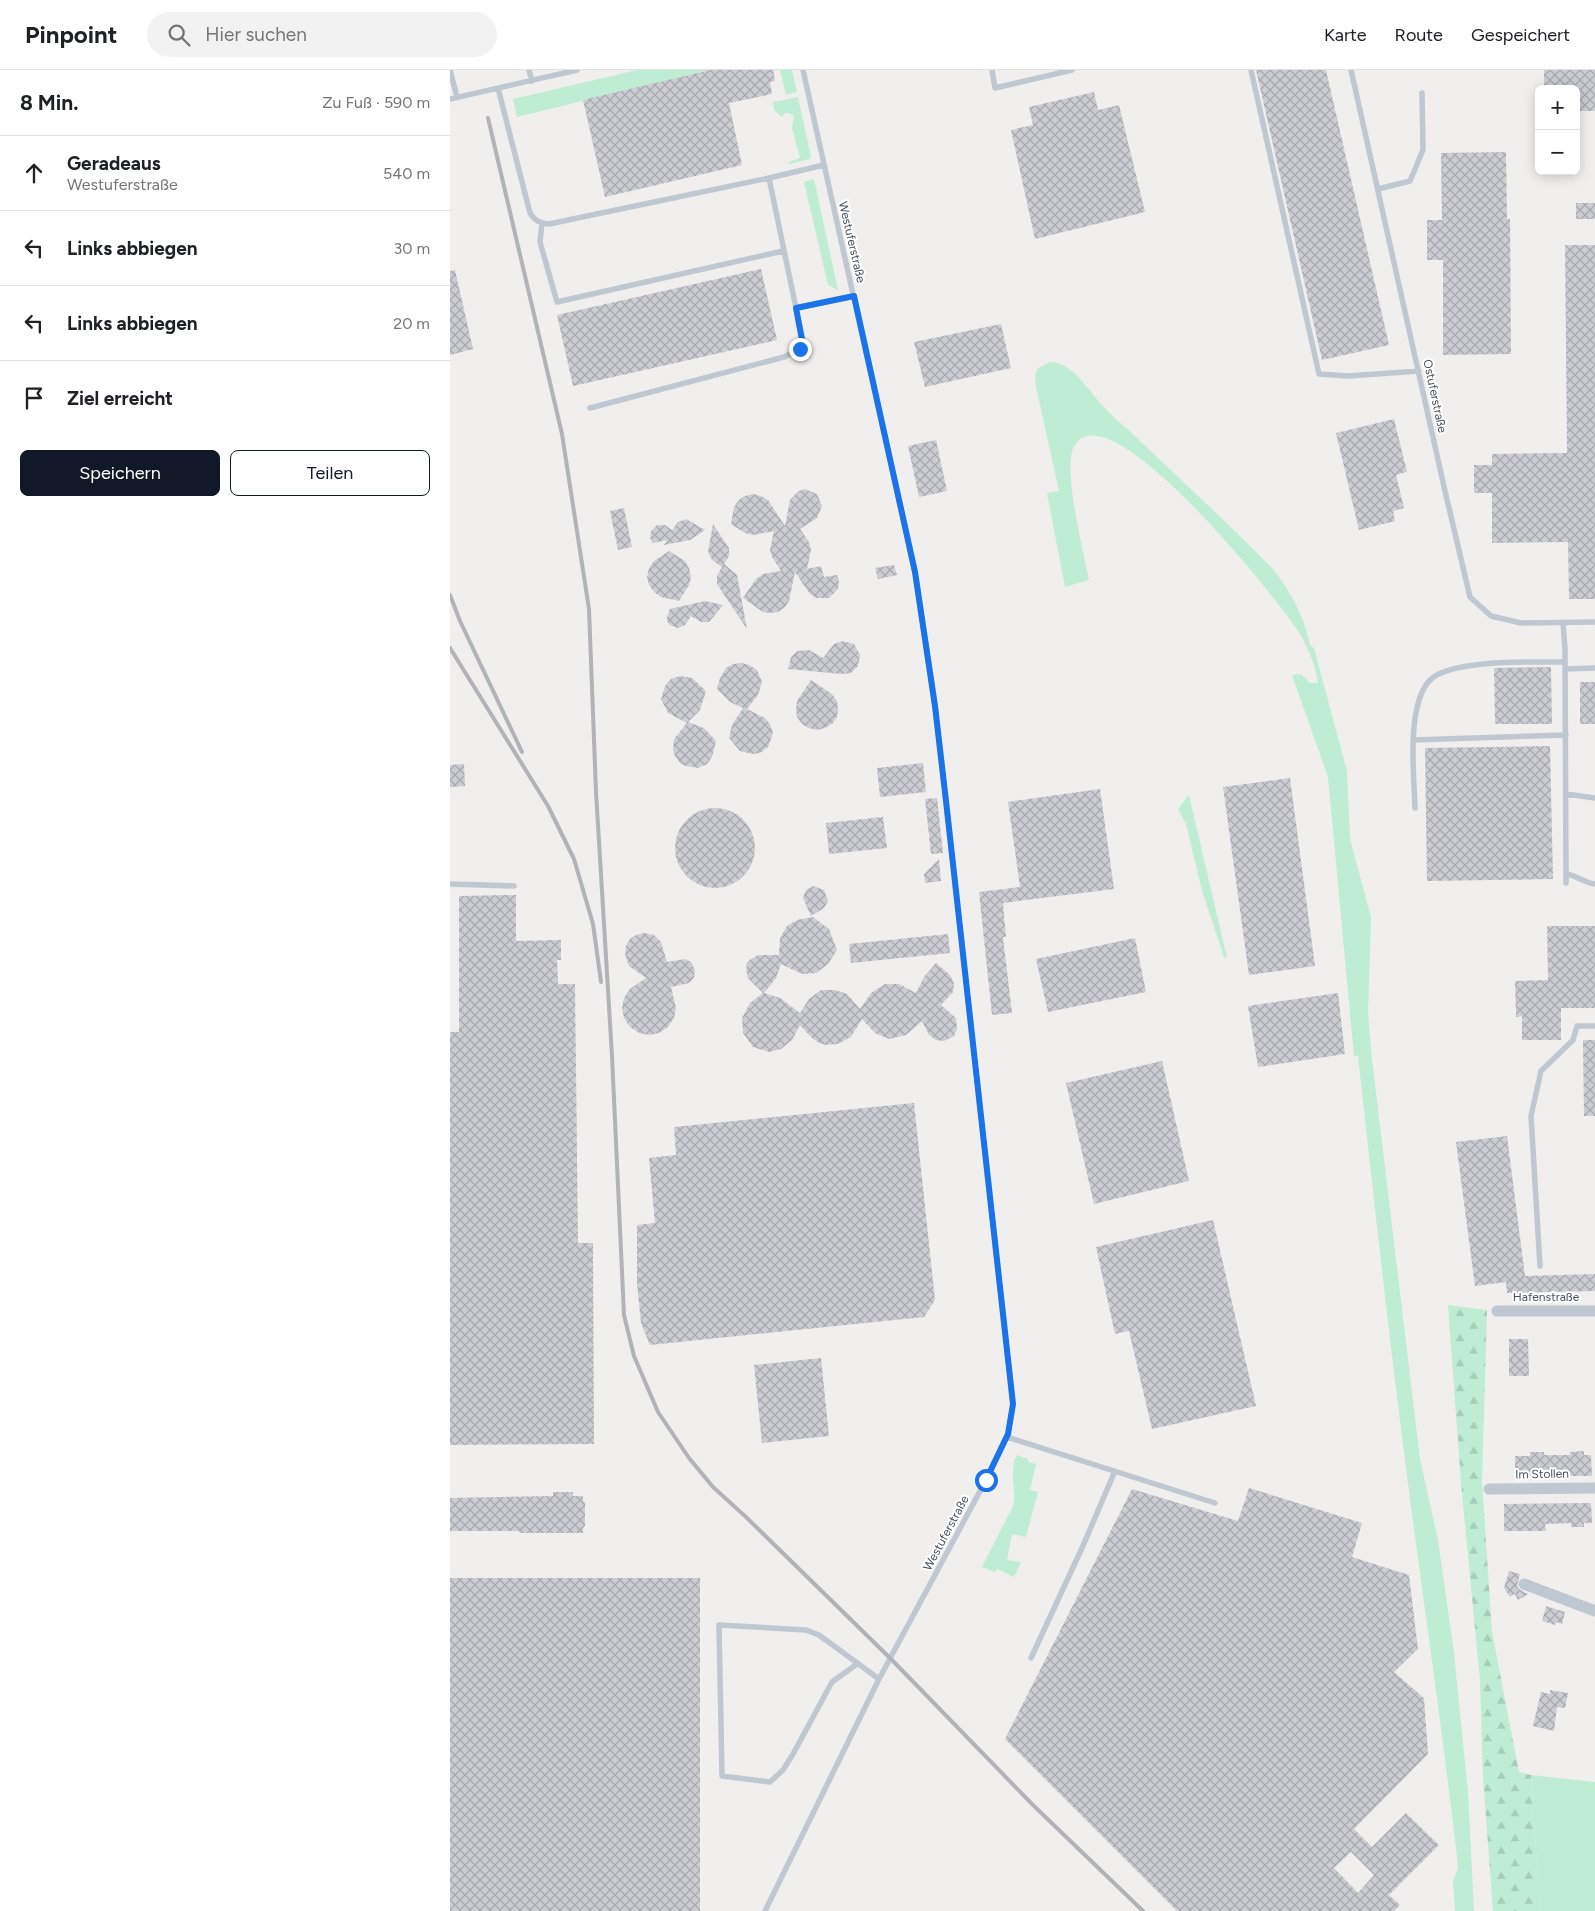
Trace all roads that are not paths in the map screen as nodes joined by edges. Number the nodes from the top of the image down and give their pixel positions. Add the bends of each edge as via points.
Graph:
1 (450, 70) edge
2 (529, 70) edge
3 (577, 70) edge
4 (803, 70) edge
5 (992, 70) edge
6 (1072, 70) edge
7 (1251, 70) edge
8 (1352, 70) edge
9 (532, 81) junction
10 (498, 88) junction
11 (1422, 93) dead end
12 (453, 98) edge
13 (824, 164) junction
14 (769, 178) junction
15 (1378, 189) junction
16 (542, 223) junction
17 (783, 251) junction
18 (854, 296) junction
19 (796, 308) junction
20 (1419, 370) junction
21 (590, 408) dead end
22 (1563, 622) junction
23 (1595, 622) edge
24 (1565, 665) junction
25 (1595, 668) edge
26 (1566, 734) junction
27 (1413, 740) junction
28 (1566, 794) junction
29 (1595, 798) edge
30 (1415, 808) dead end
31 (1566, 874) junction
32 (1566, 883) dead end
33 (450, 884) edge
34 (1595, 884) edge
35 (514, 886) dead end
36 (1595, 1026) edge
37 (1540, 1266) dead end
38 (1497, 1311) dead end
39 (1595, 1311) edge
40 (1006, 1437) junction
41 (1115, 1471) junction
42 (1595, 1488) edge
43 (1488, 1489) dead end
44 (1215, 1503) dead end
45 (1524, 1584) dead end
46 (1595, 1611) edge
47 (1030, 1658) dead end
48 (857, 1664) junction
49 (879, 1680) junction
50 (765, 1911) edge

1 - 12 lane
2 - 9 lane
3 - 9 lane
4 - 13 lane, Westuferstraße
5 - 6 lane via 996,88
7 - 20 lane via 1319,374 1348,376
8 - 15 lane, Ostuferstraße
9 - 10 lane
10 - 12 lane
10 - 16 lane via 530,213 535,221
11 - 15 lane via 1423,150 1410,181
13 - 14 lane
13 - 18 lane, Westuferstraße
14 - 16 lane via 550,224
14 - 17 lane
15 - 20 lane, Ostuferstraße
16 - 17 lane via 540,242 557,302
17 - 19 lane
18 - 19 lane
18 - 40 lane, Westuferstraße via 915,572 935,706 1013,1404
19 - 21 lane via 802,340 800,349 784,357
20 - 22 lane, Ostuferstraße via 1470,597 1491,616 1521,622
22 - 23 lane, Ostuferstraße
22 - 24 lane
24 - 25 lane
24 - 26 lane
24 - 27 lane via 1493,663 1450,670 1431,679 1422,692
26 - 27 lane
26 - 28 lane
27 - 30 lane
28 - 29 lane
28 - 31 lane
31 - 32 lane
31 - 34 lane
33 - 35 lane
36 - 37 lane via 1577,1026 1573,1040 1541,1071 1531,1116
38 - 39 street, Hafenstraße
40 - 41 lane
40 - 49 lane, Westuferstraße
41 - 44 lane
41 - 47 lane
42 - 43 street, Im Stollen
45 - 46 street
48 - 48 lane via 819,1635 806,1630 719,1625 722,1776 770,1782 793,1754 832,1682
48 - 49 lane
49 - 50 lane, Westuferstraße

